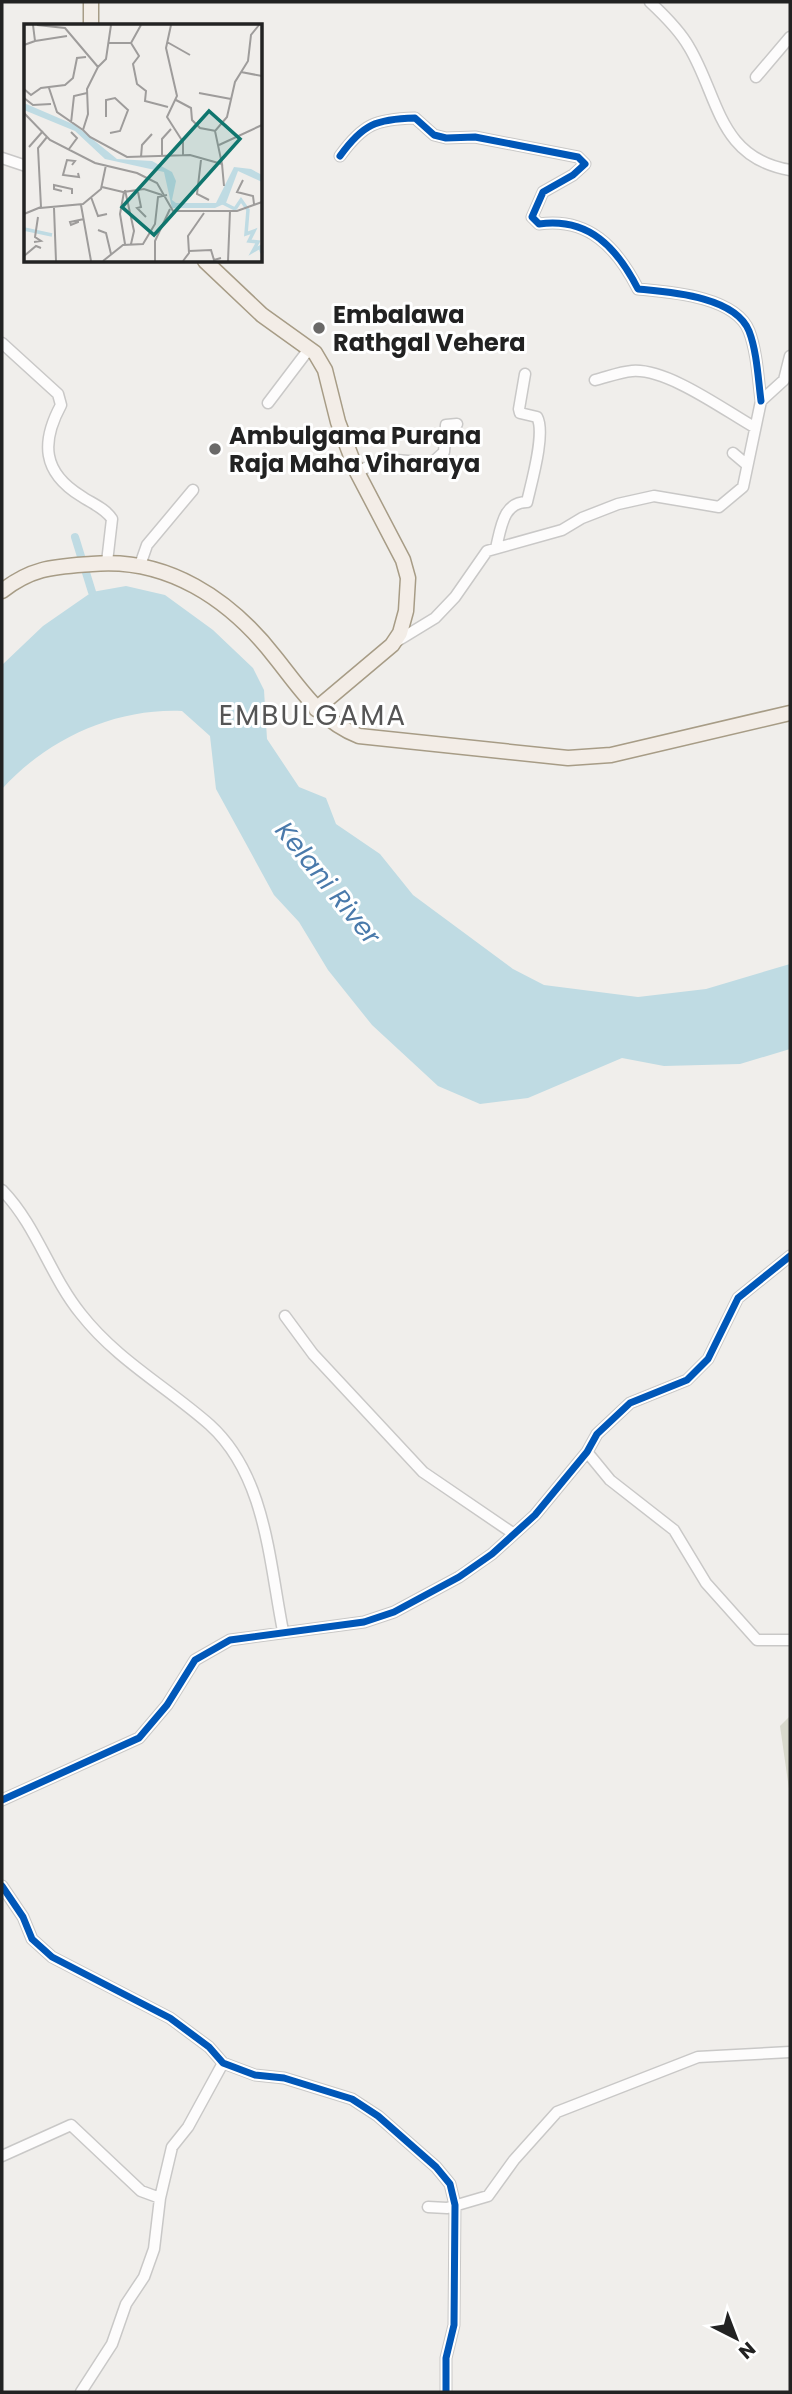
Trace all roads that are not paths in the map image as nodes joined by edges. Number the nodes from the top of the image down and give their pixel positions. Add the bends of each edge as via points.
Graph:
1 (90, 2) edge
2 (650, 2) edge
3 (91, 24) edge
4 (790, 37) edge
5 (756, 77) dead end
6 (340, 156) dead end
7 (2, 158) edge
8 (24, 165) edge
9 (790, 170) edge
10 (206, 262) edge
11 (2, 343) edge
12 (309, 349) junction
13 (790, 356) edge
14 (525, 374) dead end
15 (595, 380) dead end
16 (761, 401) junction
17 (268, 403) dead end
18 (457, 424) dead end
19 (754, 427) junction
20 (733, 453) dead end
21 (746, 464) junction
22 (357, 471) junction
23 (193, 490) dead end
24 (496, 548) junction
25 (100, 563) junction
26 (140, 565) junction
27 (2, 591) edge
28 (392, 645) junction
29 (316, 709) junction
30 (790, 713) edge
31 (2, 1190) edge
32 (790, 1256) edge
33 (285, 1316) dead end
34 (587, 1452) junction
35 (514, 1534) junction
36 (283, 1631) junction
37 (790, 1640) edge
38 (2, 1800) edge
39 (2, 1886) edge
40 (790, 2052) edge
41 (223, 2063) junction
42 (2, 2156) edge
43 (160, 2198) junction
44 (455, 2205) junction
45 (428, 2207) dead end
46 (81, 2392) edge
47 (446, 2392) edge

1 - 3 main road
2 - 9 street via 688,45 714,107 738,144 774,168
4 - 5 street
6 - 16 street via 355,136 372,124 415,118 434,135 446,138 475,137 578,157 585,164 543,192 532,217 539,224 552,222 585,230 613,248 638,289 695,294 741,318 749,331
7 - 8 street
10 - 12 main road via 262,315
11 - 25 street via 58,394 61,405 48,428 51,468 68,488 112,519
12 - 17 street
12 - 22 main road via 325,370
13 - 16 street via 784,380
14 - 24 street via 519,409 540,423 537,460 527,502 509,508
15 - 19 street via 632,371 649,373
16 - 19 street
18 - 22 street via 446,425 444,452 432,463 384,459
19 - 21 street
20 - 21 street
21 - 24 street via 743,487 719,507 654,496 594,513 562,530
22 - 28 main road via 408,578 406,611
23 - 26 street via 147,545
24 - 28 street via 481,556 455,597 435,618
25 - 26 main road
25 - 27 main road via 49,567
26 - 29 main road via 184,578 213,596 270,649
28 - 29 main road
29 - 30 main road via 340,729 359,736 568,758 611,755
31 - 36 street via 21,1210 80,1314 135,1370 211,1426 228,1446 256,1492
32 - 34 street via 738,1298 708,1359 687,1380 630,1403 597,1434
33 - 35 street via 313,1354 423,1472
34 - 35 street
34 - 37 street via 610,1480 674,1530 706,1583 757,1640
35 - 36 street via 459,1577 394,1612 333,1628
36 - 38 street via 230,1640 195,1660 139,1738
39 - 41 street via 32,1939 52,1957 170,2018
40 - 44 street via 698,2057 557,2112 488,2196
41 - 43 street via 172,2147
41 - 44 street via 352,2099 436,2167 450,2184
42 - 43 street via 71,2125 141,2191
43 - 46 street via 154,2249 144,2277
44 - 45 street
44 - 47 street via 454,2325 446,2358

